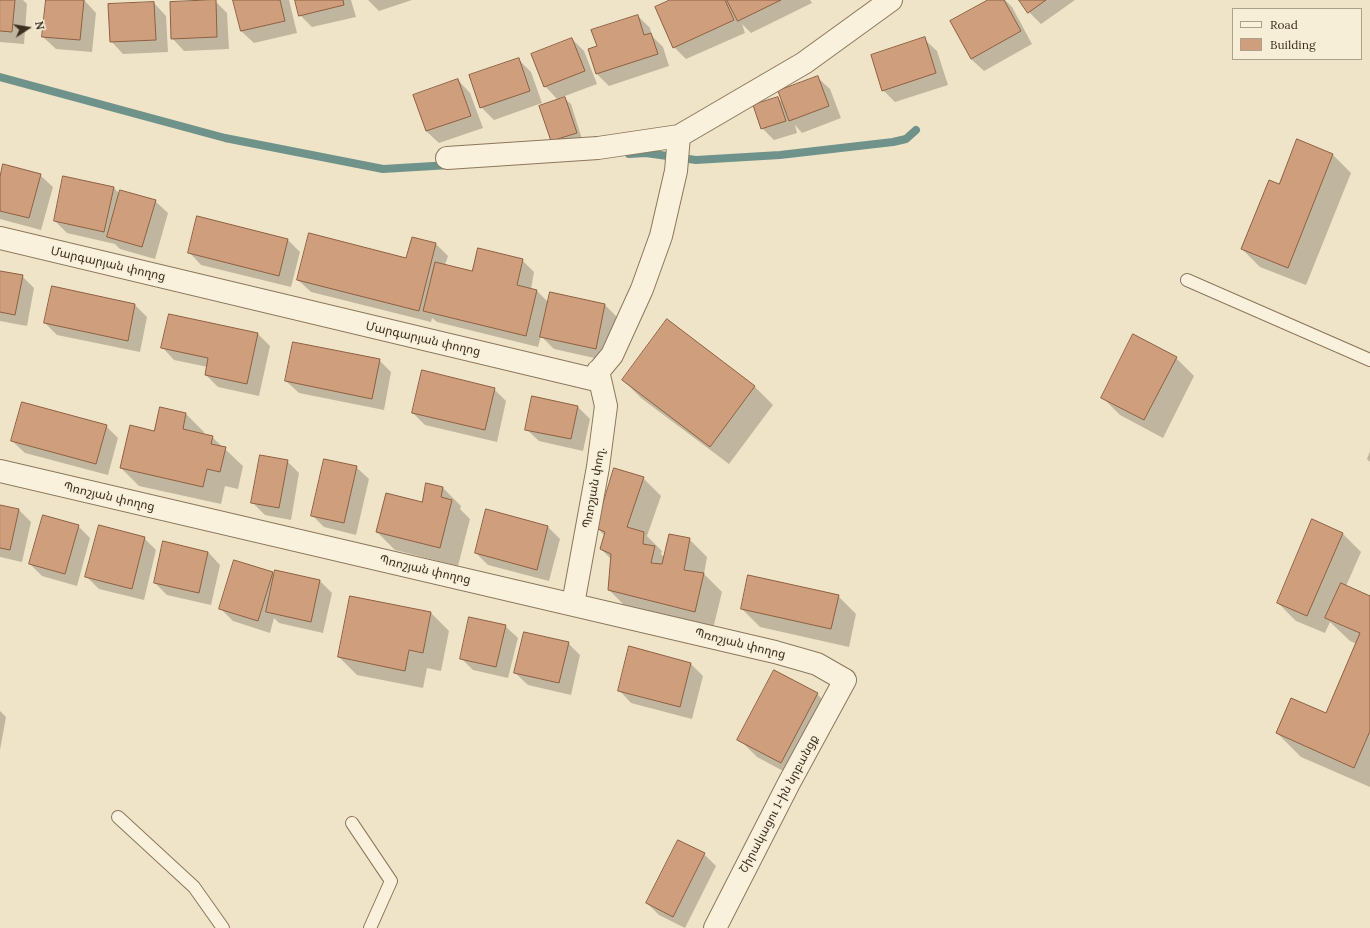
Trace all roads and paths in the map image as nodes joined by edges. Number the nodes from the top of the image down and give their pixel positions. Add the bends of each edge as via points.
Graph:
1 (891, 0) edge
2 (679, 136) junction
3 (447, 158) dead end
4 (0, 238) edge
5 (1187, 280) dead end
6 (1370, 360) edge
7 (598, 371) junction
8 (0, 471) edge
9 (573, 604) junction
10 (845, 680) joint
11 (118, 817) dead end
12 (352, 823) dead end
13 (223, 928) edge
14 (370, 928) edge
15 (715, 928) edge

1 - 2 street via 804,63
2 - 3 street via 598,148
2 - 7 street, Մարգարյան փողոց via 676,171 662,236 642,289 612,355
4 - 7 street, Մարգարյան փողոց via 592,379
5 - 6 lane
7 - 9 street, Պռոշյան փող. via 606,406 598,467
8 - 9 street, Պռոշյան փողոց
9 - 10 street, Պռոշյան փողոց via 775,652 817,664
10 - 15 street, Շիրակացու 1-ին նրբանցք
11 - 13 lane via 194,887
12 - 14 lane via 391,881

